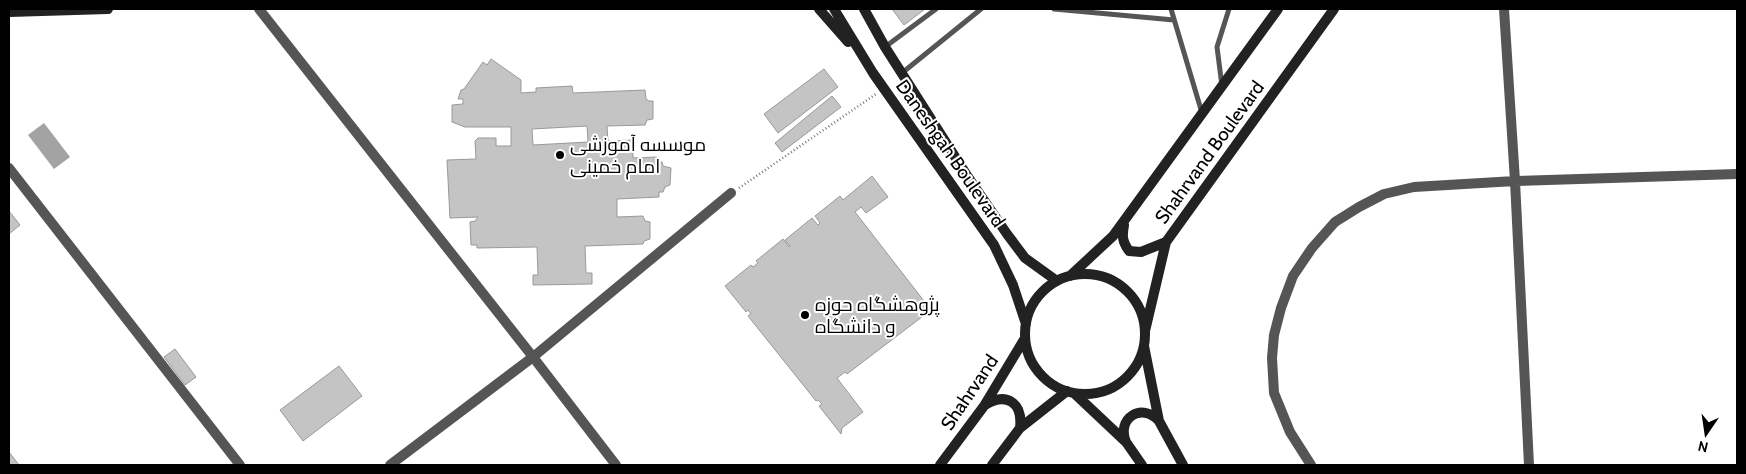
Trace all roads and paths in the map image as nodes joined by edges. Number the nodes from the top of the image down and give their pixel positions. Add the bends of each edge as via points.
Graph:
1 (108, 9) edge
2 (260, 9) edge
3 (819, 9) edge
4 (834, 9) edge
5 (858, 9) edge
6 (864, 9) edge
7 (936, 9) edge
8 (981, 9) edge
9 (1054, 9) edge
10 (1171, 9) edge
11 (1230, 9) edge
12 (1278, 9) edge
13 (1334, 9) edge
14 (1504, 9) edge
15 (9, 12) edge
16 (1174, 20) junction
17 (874, 26) junction
18 (885, 47) junction
19 (873, 73) junction
20 (902, 74) junction
21 (1222, 86) junction
22 (884, 88) junction
23 (1202, 113) junction
24 (9, 168) edge
25 (1737, 174) edge
26 (1515, 181) junction
27 (731, 193) joint
28 (1124, 221) junction
29 (1166, 242) junction
30 (1070, 276) junction
31 (1057, 281) junction
32 (1026, 324) junction
33 (1145, 331) junction
34 (1025, 338) junction
35 (1144, 346) junction
36 (533, 356) junction
37 (1071, 392) junction
38 (984, 406) junction
39 (1159, 421) junction
40 (1020, 428) junction
41 (1126, 442) junction
42 (240, 465) edge
43 (390, 465) edge
44 (616, 465) edge
45 (940, 465) edge
46 (992, 465) edge
47 (1142, 465) edge
48 (1183, 465) edge
49 (1311, 465) edge
50 (1529, 465) edge

1 - 15 main road
2 - 36 street
3 - 19 main road
4 - 19 main road, Daneshgah Boulevard
5 - 17 main road
6 - 17 main road, Daneshgah Boulevard
7 - 18 lane
8 - 20 lane
9 - 16 lane
10 - 16 lane
11 - 21 lane via 1217,47
12 - 21 main road, Shahrvand Boulevard
13 - 29 main road, Shahrvand Boulevard
14 - 26 street
16 - 23 lane
17 - 18 main road, Daneshgah Boulevard
18 - 20 main road, Daneshgah Boulevard
19 - 22 main road, Daneshgah Boulevard
20 - 31 main road, Daneshgah Boulevard via 1025,258
21 - 23 main road, Shahrvand Boulevard
22 - 27 path
22 - 32 main road, Daneshgah Boulevard via 994,245 1013,285
23 - 28 main road, Shahrvand Boulevard
24 - 42 street
25 - 26 street
26 - 49 street via 1414,187 1384,194 1335,222 1312,248 1293,276 1281,308 1272,358 1274,393 1290,432
26 - 50 street
27 - 36 street
28 - 29 main road via 1122,242 1129,251 1141,252
28 - 30 main road, Shahrvand Boulevard via 1113,236
29 - 33 main road, Shahrvand Boulevard
30 - 31 main road
30 - 33 main road via 1085,274 1114,281 1136,302
31 - 32 main road via 1036,299
32 - 34 main road
33 - 35 main road
34 - 37 main road via 1040,374
34 - 38 main road, Shahrvand
35 - 37 main road via 1139,360 1119,384 1090,394
35 - 39 main road
36 - 43 street
36 - 44 street
37 - 40 main road
37 - 41 main road
38 - 40 main road via 994,399 1006,399 1016,406 1021,416
38 - 45 main road, Shahrvand
39 - 41 main road via 1144,412 1133,415 1124,427
39 - 48 main road
40 - 46 main road
41 - 47 main road

